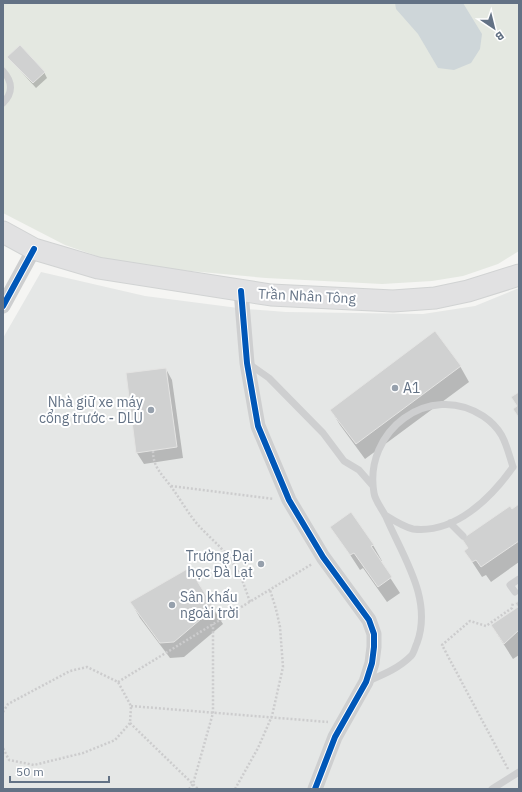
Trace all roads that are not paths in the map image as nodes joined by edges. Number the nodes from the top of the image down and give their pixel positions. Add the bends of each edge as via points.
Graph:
1 (3, 71) edge
2 (3, 103) edge
3 (3, 232) edge
4 (34, 249) junction
5 (519, 264) edge
6 (519, 275) edge
7 (499, 282) junction
8 (241, 291) junction
9 (3, 306) edge
10 (247, 363) junction
11 (516, 467) edge
12 (374, 486) junction
13 (385, 515) junction
14 (450, 522) junction
15 (464, 536) dead end
16 (519, 579) edge
17 (515, 592) road end
18 (366, 682) junction
19 (519, 772) edge
20 (315, 789) edge
21 (492, 789) edge

1 - 2 lane via 12,87 9,97
3 - 4 main road, Trần Nhân Tông
4 - 8 main road, Trần Nhân Tông via 98,268
4 - 9 street
5 - 7 main road, Trần Nhân Tông
6 - 7 main road, Trần Nhân Tông
7 - 8 main road, Trần Nhân Tông via 435,298 393,301 271,295
8 - 10 street
10 - 12 lane via 269,378 323,433 344,461 359,470
10 - 18 street via 258,426 289,500 323,558 369,620 374,634 374,647
11 - 12 lane via 502,434 492,422 475,411 455,405 434,405 414,412 395,424 385,436 377,456
11 - 14 lane via 480,505
12 - 13 lane via 374,494
13 - 14 lane via 412,529 434,529
13 - 18 lane via 413,574 422,604 420,634 412,655 395,669
14 - 15 lane
16 - 17 lane via 510,585
18 - 20 street via 335,737
19 - 21 lane

